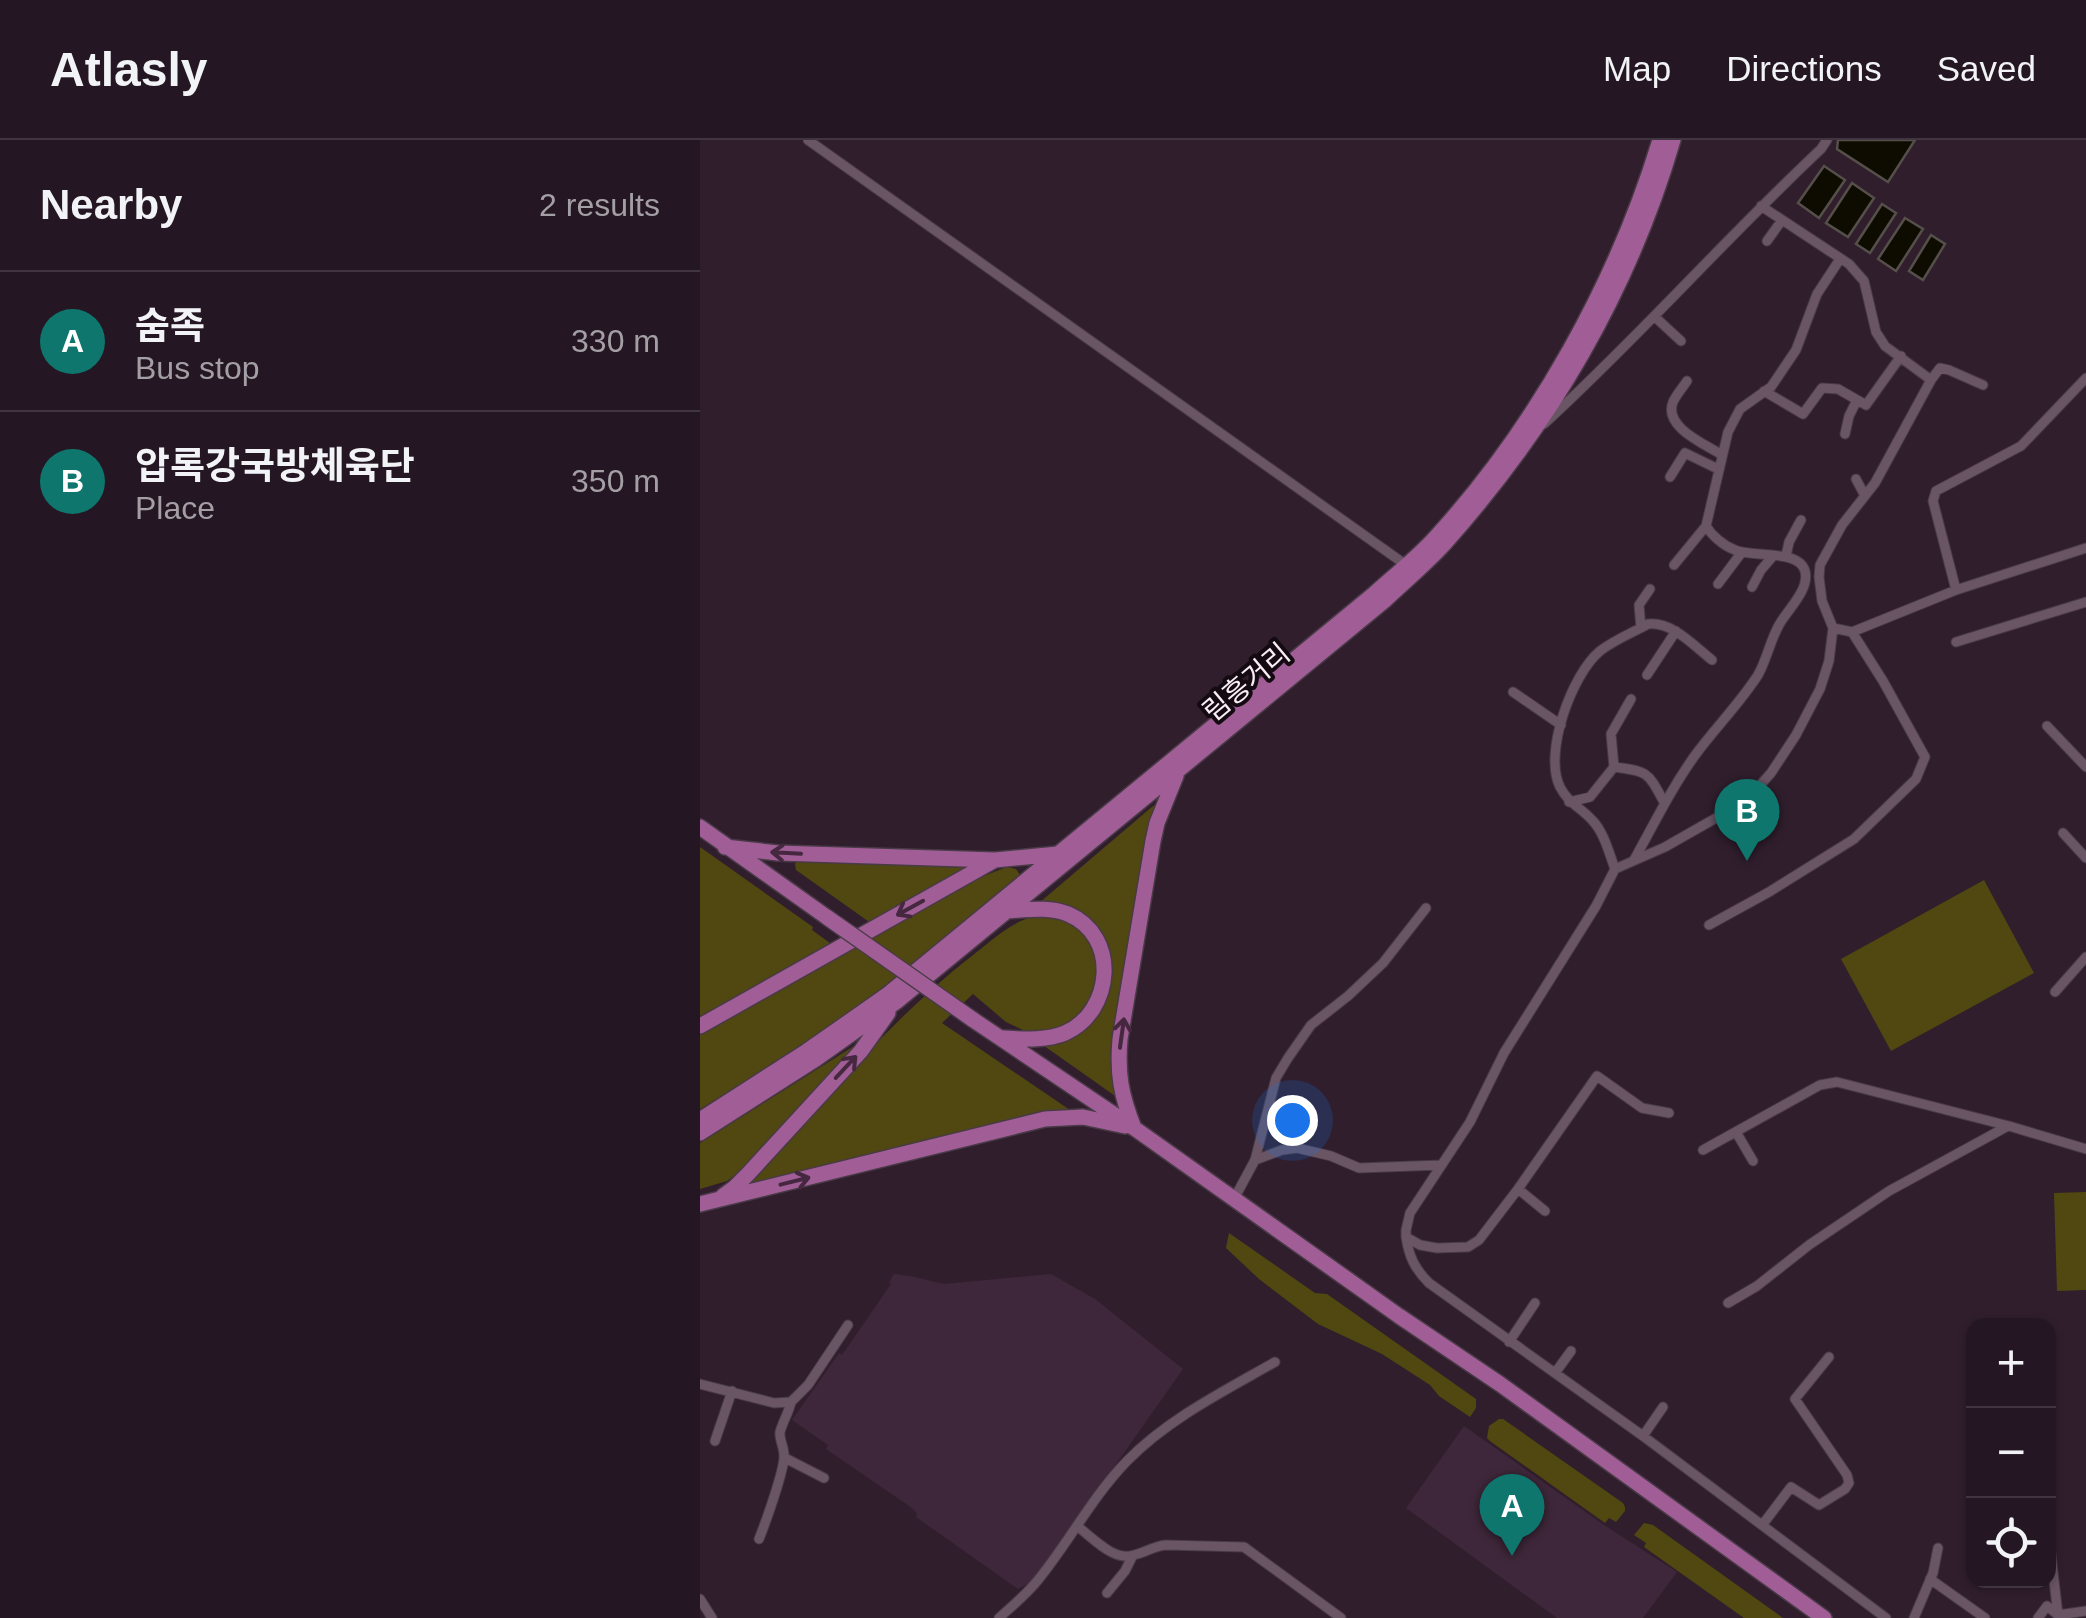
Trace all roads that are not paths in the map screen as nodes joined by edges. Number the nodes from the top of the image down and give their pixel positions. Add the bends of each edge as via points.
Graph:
1 (808, 140) edge
2 (1660, 140) edge
3 (1673, 140) edge
4 (1827, 140) edge
5 (1760, 206) junction
6 (1782, 220) junction
7 (1767, 242) dead end
8 (1840, 258) junction
9 (1655, 317) junction
10 (1681, 341) dead end
11 (1900, 356) junction
12 (2086, 378) edge
13 (1687, 380) dead end
14 (1932, 380) junction
15 (1983, 385) dead end
16 (1764, 391) junction
17 (1857, 400) junction
18 (1845, 434) dead end
19 (1531, 436) junction
20 (1722, 455) junction
21 (1718, 470) junction
22 (1670, 476) dead end
23 (1856, 479) dead end
24 (1865, 496) junction
25 (1801, 520) dead end
26 (1706, 526) junction
27 (2086, 548) edge
28 (1742, 552) junction
29 (1773, 556) junction
30 (1786, 556) junction
31 (1406, 564) junction
32 (1674, 565) dead end
33 (1718, 584) dead end
34 (1752, 587) dead end
35 (1650, 589) dead end
36 (1956, 590) junction
37 (2086, 602) edge
38 (1642, 628) junction
39 (1833, 628) junction
40 (1676, 632) junction
41 (1852, 632) junction
42 (1956, 642) dead end
43 (1712, 660) dead end
44 (1647, 675) dead end
45 (1512, 692) dead end
46 (1631, 699) dead end
47 (1561, 724) junction
48 (2047, 726) dead end
49 (2086, 766) edge
50 (1614, 768) junction
51 (1178, 772) junction
52 (1569, 802) junction
53 (1664, 802) junction
54 (700, 827) edge
55 (2063, 834) dead end
56 (726, 847) junction
57 (1058, 854) junction
58 (2086, 858) edge
59 (995, 860) junction
60 (1633, 861) junction
61 (1615, 869) junction
62 (1426, 908) dead end
63 (1006, 912) junction
64 (1709, 925) dead end
65 (2086, 956) edge
66 (2055, 992) dead end
67 (896, 1002) junction
68 (700, 1026) edge
69 (1002, 1038) junction
70 (1669, 1112) dead end
71 (700, 1120) edge
72 (2008, 1126) junction
73 (1134, 1128) junction
74 (1736, 1132) junction
75 (700, 1133) edge
76 (1703, 1150) dead end
77 (2086, 1150) edge
78 (1255, 1160) junction
79 (1752, 1161) dead end
80 (1441, 1165) junction
81 (1518, 1189) junction
82 (1234, 1199) junction
83 (705, 1201) edge
84 (1546, 1210) dead end
85 (1406, 1237) junction
86 (1535, 1303) dead end
87 (1728, 1303) dead end
88 (848, 1326) dead end
89 (1509, 1342) junction
90 (1571, 1351) dead end
91 (1829, 1357) dead end
92 (1275, 1362) dead end
93 (1555, 1373) junction
94 (700, 1384) edge
95 (732, 1391) junction
96 (791, 1402) junction
97 (1663, 1408) dead end
98 (1643, 1436) junction
99 (715, 1442) dead end
100 (785, 1458) junction
101 (824, 1478) dead end
102 (1763, 1524) junction
103 (1077, 1526) junction
104 (758, 1539) dead end
105 (1938, 1548) dead end
106 (1132, 1556) junction
107 (1930, 1579) junction
108 (2056, 1584) edge
109 (1108, 1593) dead end
110 (700, 1599) edge
111 (2086, 1611) edge
112 (2059, 1617) edge
113 (712, 1618) edge
114 (999, 1618) edge
115 (1341, 1618) edge
116 (1824, 1618) edge
117 (1886, 1618) edge
118 (1914, 1618) edge
119 (1985, 1618) edge
120 (2038, 1618) edge

1 - 31 street
2 - 31 main road, 림흥거리 via 1626,238 1572,346 1514,440
3 - 19 main road, 림흥거리 via 1620,284
4 - 5 street
5 - 6 street
5 - 9 street
6 - 7 street
6 - 8 street
8 - 11 street via 1864,282 1876,332
8 - 16 street via 1817,294 1796,350
9 - 10 street
9 - 19 street
11 - 14 street
11 - 17 street via 1866,405
12 - 36 street via 2022,446 1936,491 1933,502
13 - 20 street via 1671,414 1678,427
14 - 15 street via 1940,368
14 - 24 street
16 - 17 street via 1803,414 1822,388
16 - 20 street via 1740,409
17 - 18 street
19 - 51 main road, 림흥거리 via 1432,556
20 - 21 street
21 - 22 street via 1685,453
21 - 26 street
23 - 24 street
24 - 39 street via 1820,565 1822,600
25 - 30 street
26 - 28 street
26 - 32 street
27 - 36 street
28 - 29 street
28 - 33 street
29 - 30 street
29 - 34 street
30 - 53 street via 1805,571 1805,586 1777,628 1758,675
31 - 57 main road, 림흥거리
35 - 38 street via 1639,605
36 - 41 street
37 - 42 street
38 - 40 street via 1655,623
38 - 47 street via 1600,651 1583,670
39 - 41 street
39 - 60 street via 1820,689 1772,773 1746,801
40 - 43 street
40 - 44 street
41 - 64 street via 1920,748 1924,758 1916,779 1854,839
45 - 47 street
46 - 50 street via 1612,734
47 - 52 street via 1554,755 1557,781
48 - 49 street
50 - 52 street via 1590,798
50 - 53 street via 1649,776
51 - 63 main road, 림흥거리
73 -> 51 main road via 1120,1089 1120,1039 1152,841
52 - 61 street via 1594,821
53 - 60 street
54 - 56 main road
55 - 58 street
59 -> 56 main road
56 - 69 main road, bridge
57 - 59 main road
57 - 71 main road, 림흥거리 via 888,995
59 -> 68 main road
60 - 61 street
61 - 80 street
62 - 78 street via 1383,963 1311,1025 1288,1058 1276,1078
63 - 67 main road, 림흥거리
63 - 69 main road via 1054,911 1081,922 1100,945 1105,978 1078,1026 1047,1038
65 - 66 street
67 - 75 main road, 림흥거리
83 -> 67 main road via 734,1188 862,1051
69 - 73 main road
70 - 81 street via 1642,1108 1598,1076
72 - 74 street via 1837,1082
72 - 77 street
72 - 87 street via 1889,1191
73 - 82 main road
83 -> 73 main road via 1045,1119 1083,1117
74 - 76 street
74 - 79 street
78 - 80 street via 1297,1148 1359,1168
78 - 82 street
80 - 85 street via 1410,1213
81 - 84 street
81 - 85 street via 1468,1247 1437,1248
82 - 116 main road
85 - 89 street via 1429,1284
86 - 89 street
88 - 96 street
89 - 93 street
90 - 93 street
91 - 102 street via 1794,1398 1849,1483 1819,1505 1791,1487
92 - 103 street via 1151,1439
93 - 98 street
94 - 95 street
95 - 96 street via 774,1404
95 - 99 street
96 - 100 street via 779,1434
97 - 98 street
98 - 102 street
100 - 101 street
100 - 104 street
102 - 117 street
103 - 106 street via 1114,1554
103 - 114 street via 1037,1582
105 - 107 street
106 - 109 street
106 - 115 street via 1166,1545 1244,1547
107 - 118 street
107 - 119 street
108 - 112 street
110 - 113 street
111 - 112 street
112 - 120 street via 2046,1606

